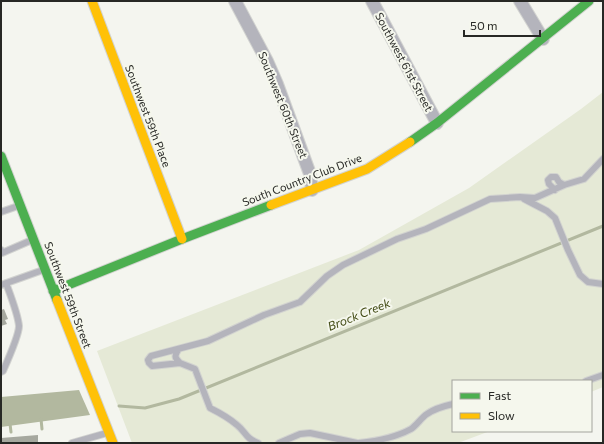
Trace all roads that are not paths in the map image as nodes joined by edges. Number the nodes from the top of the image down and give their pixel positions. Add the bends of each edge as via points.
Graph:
1 (92, 1) edge
2 (235, 1) edge
3 (372, 1) edge
4 (520, 1) edge
5 (589, 1) edge
6 (543, 39) junction
7 (437, 123) junction
8 (1, 156) edge
9 (603, 159) edge
10 (564, 185) junction
11 (312, 190) junction
12 (555, 190) junction
13 (520, 197) junction
14 (20, 205) junction
15 (1, 212) edge
16 (33, 239) junction
17 (182, 239) junction
18 (1, 252) edge
19 (45, 269) junction
20 (3, 284) edge
21 (603, 284) edge
22 (54, 291) junction
23 (178, 350) junction
24 (180, 363) junction
25 (1, 372) edge
26 (603, 374) edge
27 (588, 380) edge
28 (452, 404) edge
29 (109, 432) junction
30 (72, 443) edge
31 (113, 443) edge
32 (258, 443) edge
33 (279, 443) edge
34 (358, 443) edge

1 - 17 street, Southwest 59th Place
2 - 11 street, Southwest 60th Street via 277,84 310,174
3 - 7 street, Southwest 61st Street
4 - 6 street
5 - 6 street, South Country Club Drive
6 - 7 street, South Country Club Drive
7 - 11 street, South Country Club Drive via 367,169
8 - 14 street, Southwest 59th Street via 9,185
9 - 10 lane via 584,179
10 - 12 lane
10 - 12 lane via 556,177 551,177 548,180 549,184
11 - 17 street, South Country Club Drive
12 - 13 lane via 536,198
13 - 21 lane via 555,218 580,275 588,282
13 - 23 lane via 490,199 426,230 397,239 343,265 327,276 300,302 264,315 208,341
14 - 15 lane
14 - 16 street, Southwest 59th Street
16 - 18 lane
16 - 19 street, Southwest 59th Street
17 - 22 street, South Country Club Drive
19 - 20 lane
19 - 22 street, Southwest 59th Street
20 - 25 lane via 10,293 19,327 11,353
22 - 29 street, Southwest 59th Street
23 - 24 lane via 175,354
23 - 24 lane via 151,356 148,360 152,366
24 - 32 lane via 195,369 210,408 226,416 239,426 250,440
26 - 27 lane
28 - 34 lane via 427,414 412,428 398,434
29 - 30 lane
29 - 31 street, Southwest 59th Street
33 - 34 lane via 300,434 310,433

